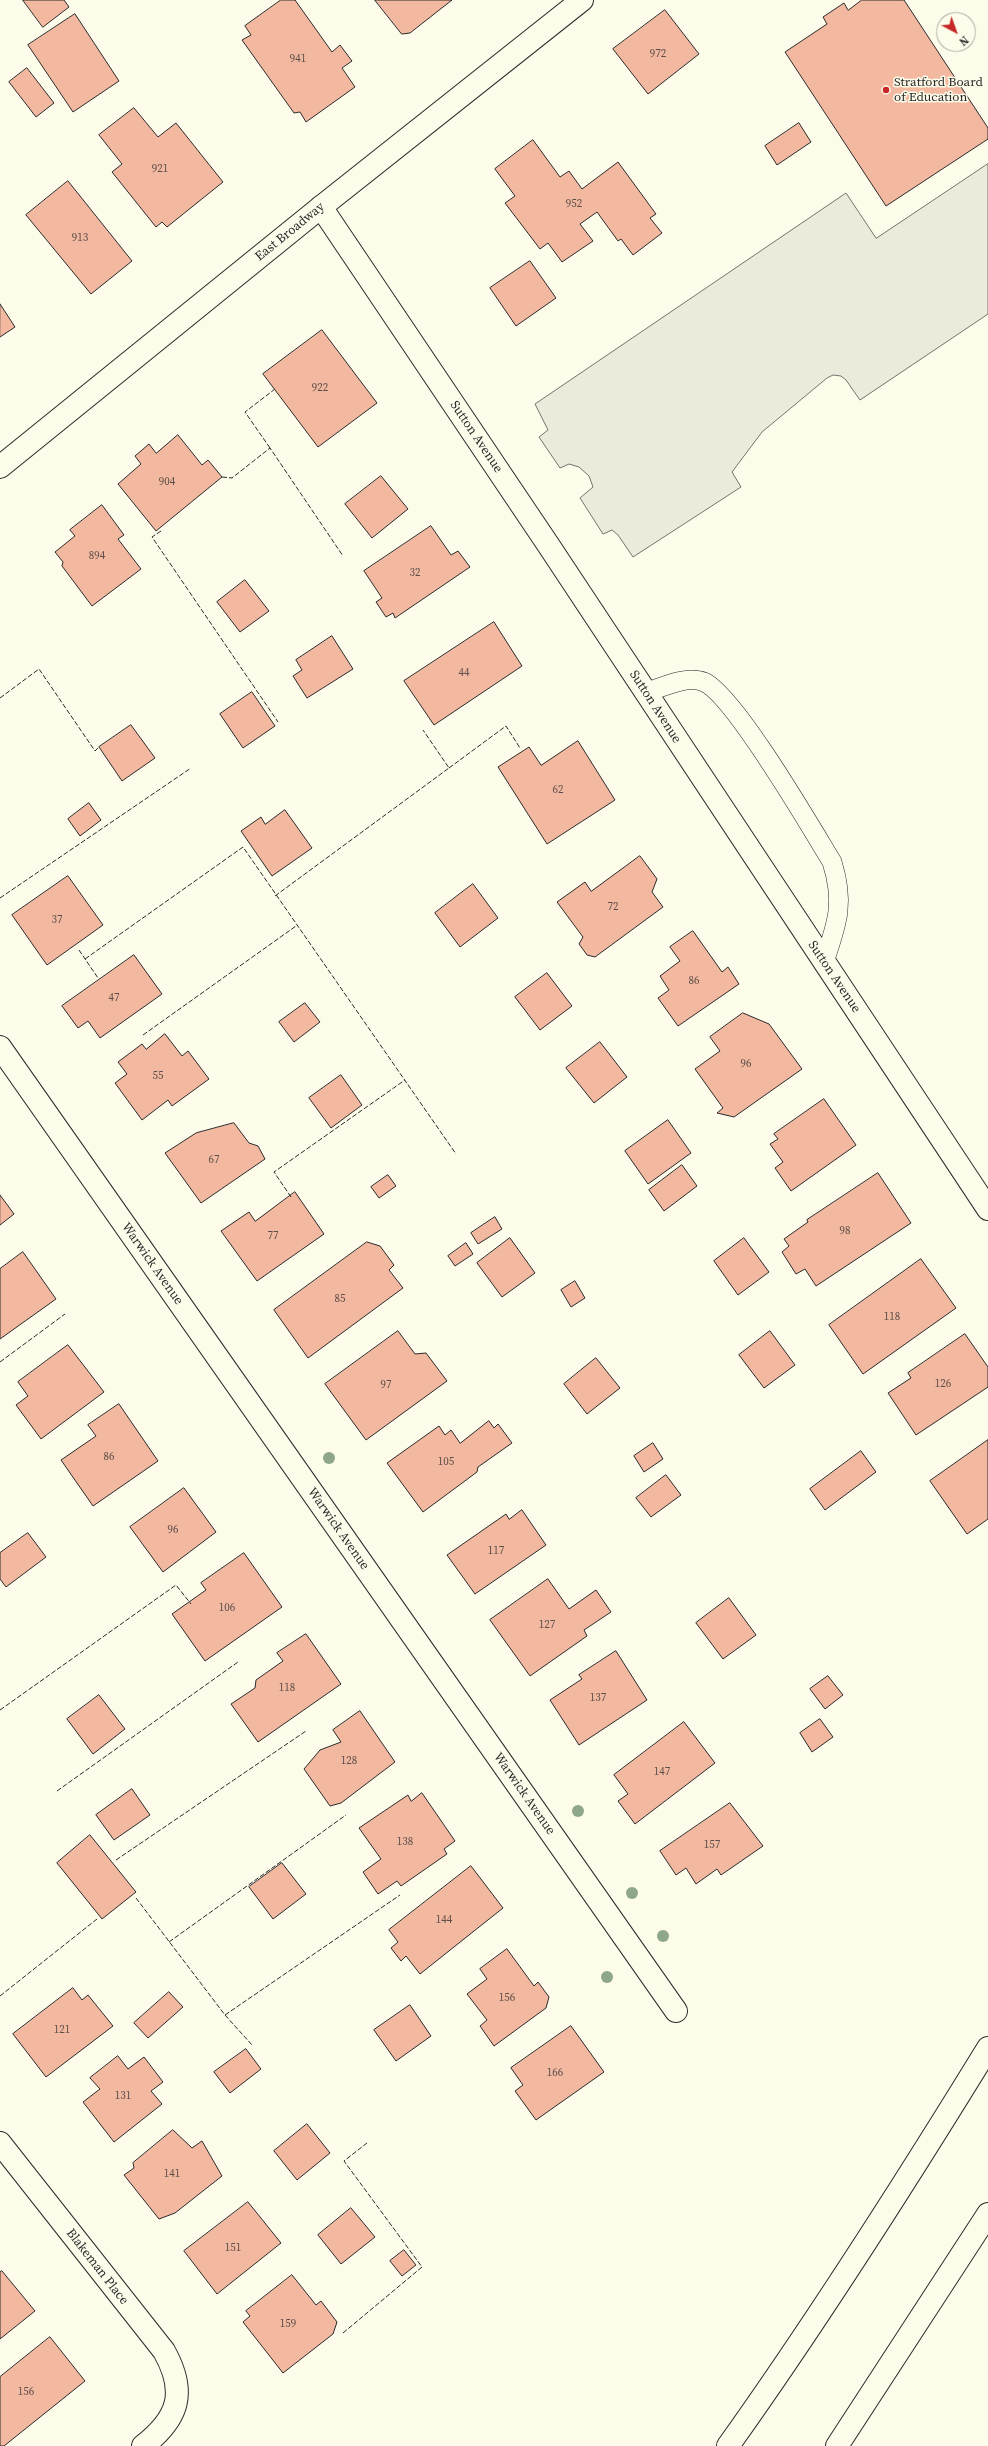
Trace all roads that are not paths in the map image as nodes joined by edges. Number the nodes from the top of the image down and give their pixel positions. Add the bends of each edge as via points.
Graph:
1 (582, 0) edge
2 (321, 207) junction
3 (0, 467) edge
4 (646, 693) junction
5 (824, 962) junction
6 (0, 1047) edge
7 (988, 1209) edge
8 (676, 2011) dead end
9 (988, 2048) edge
10 (0, 2143) edge
11 (988, 2214) edge
12 (143, 2446) edge
13 (728, 2446) edge
14 (837, 2446) edge

1 - 2 main road, East Broadway
2 - 3 main road, East Broadway
2 - 4 main road, Sutton Avenue
4 - 5 main road, Sutton Avenue
4 - 5 lane via 684,681 704,682 720,693 740,718 832,862 839,884 840,909
5 - 7 main road, Sutton Avenue
6 - 8 main road, Warwick Avenue
9 - 13 main road via 831,2297
10 - 12 main road, Blakeman Place via 164,2351 177,2378 178,2398 173,2413
11 - 14 main road

